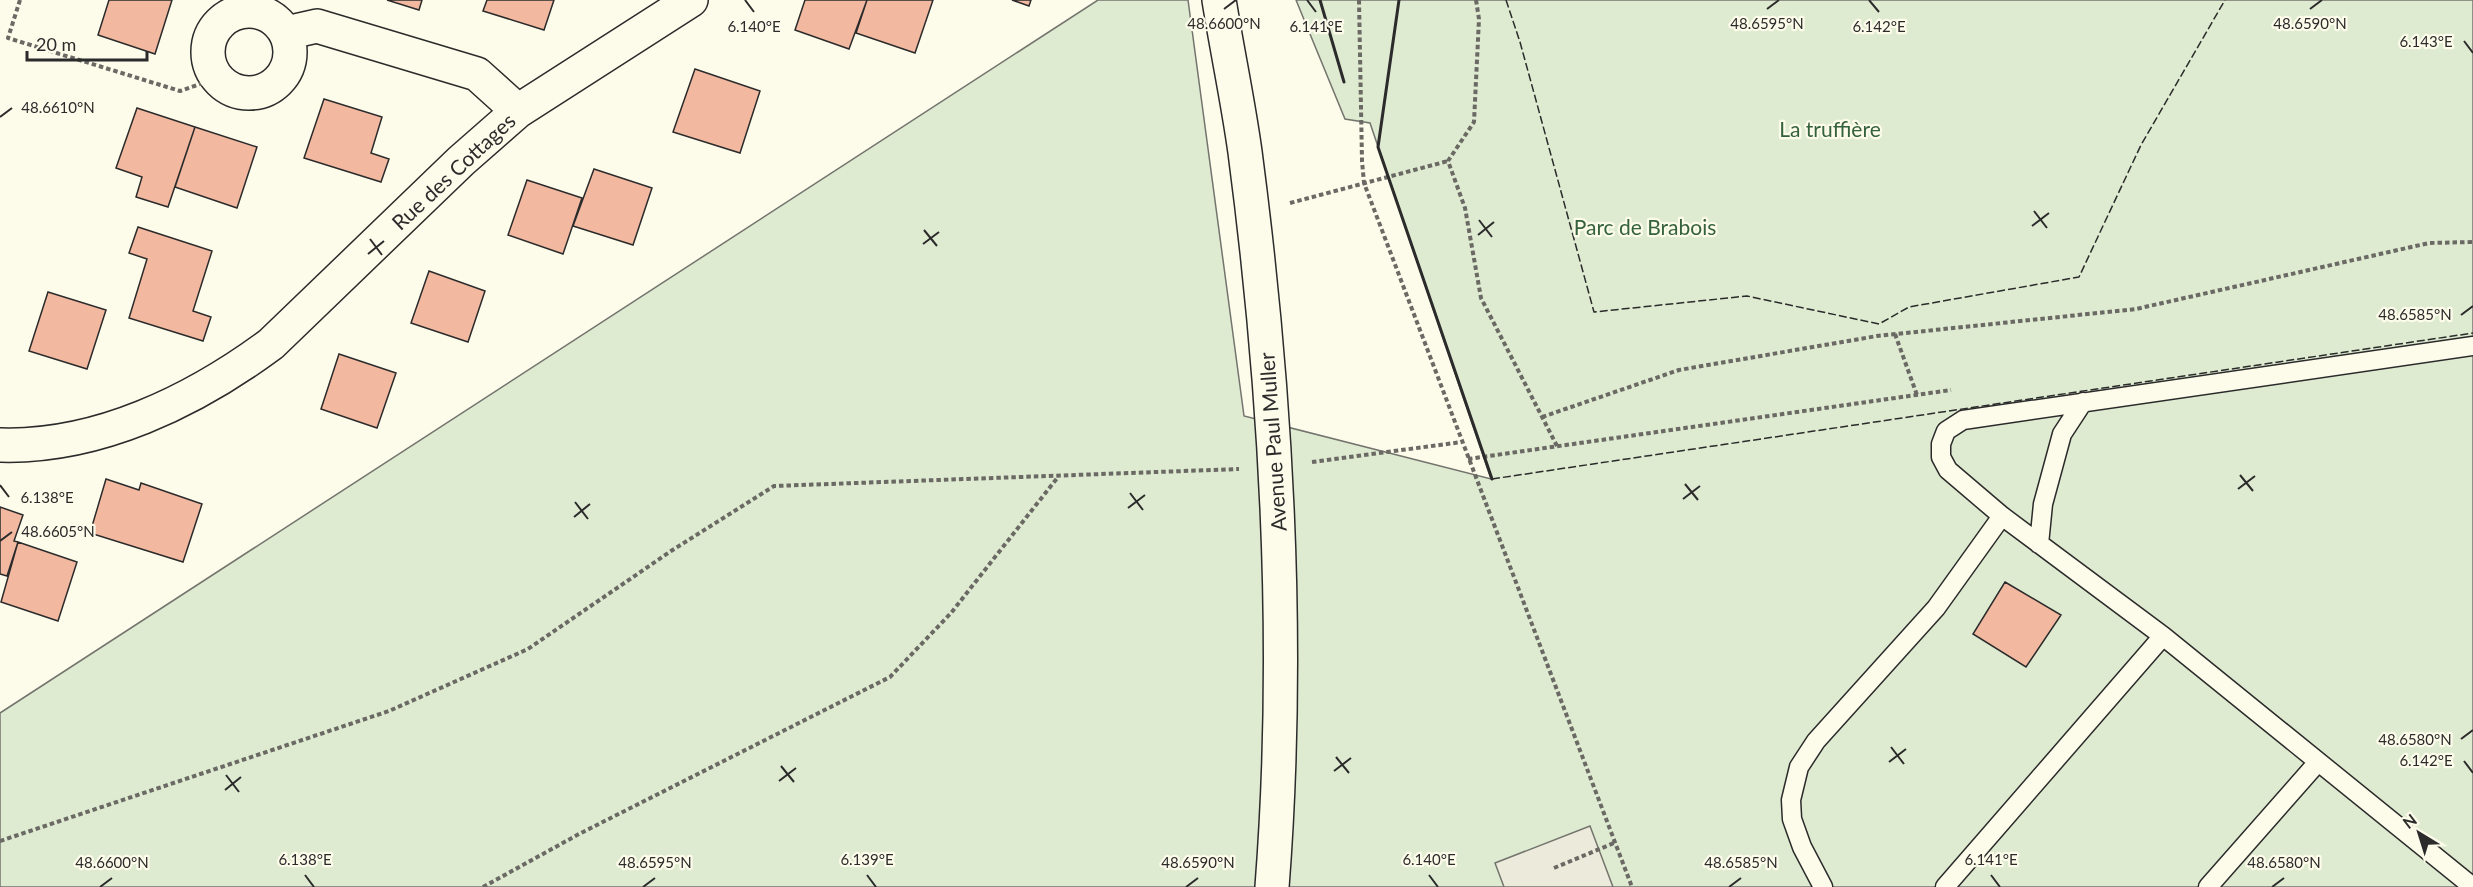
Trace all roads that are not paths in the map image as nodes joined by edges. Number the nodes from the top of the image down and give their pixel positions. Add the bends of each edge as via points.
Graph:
1 (691, 0) edge
2 (1219, 0) edge
3 (286, 33) junction
4 (518, 111) junction
5 (2473, 346) edge
6 (2083, 402) junction
7 (0, 445) edge
8 (2002, 516) junction
9 (2039, 544) junction
10 (2163, 636) junction
11 (2318, 762) junction
12 (1272, 887) edge
13 (1823, 887) edge
14 (1945, 887) edge
15 (2208, 887) edge
16 (2473, 887) edge

1 - 4 street, Rue des Cottages
2 - 12 street, Avenue Paul Muller via 1245,150 1273,412 1262,468 1282,634 1278,812
3 - 3 street via 291,52 287,70 276,85 259,93 240,94 223,86 212,71 207,53 211,35 222,20 239,12 258,11 274,19
3 - 4 street via 317,26 477,74
4 - 7 street, Rue des Cottages via 271,344 248,361 187,397 133,421 68,440
5 - 6 lane
6 - 8 lane via 1963,420 1946,431 1941,457 1948,470
6 - 9 lane via 2062,434 2043,504
8 - 9 lane
8 - 13 lane via 1936,608 1816,741 1799,767 1791,800 1792,819
9 - 10 lane
10 - 11 lane
10 - 14 lane
11 - 15 lane
11 - 16 lane

